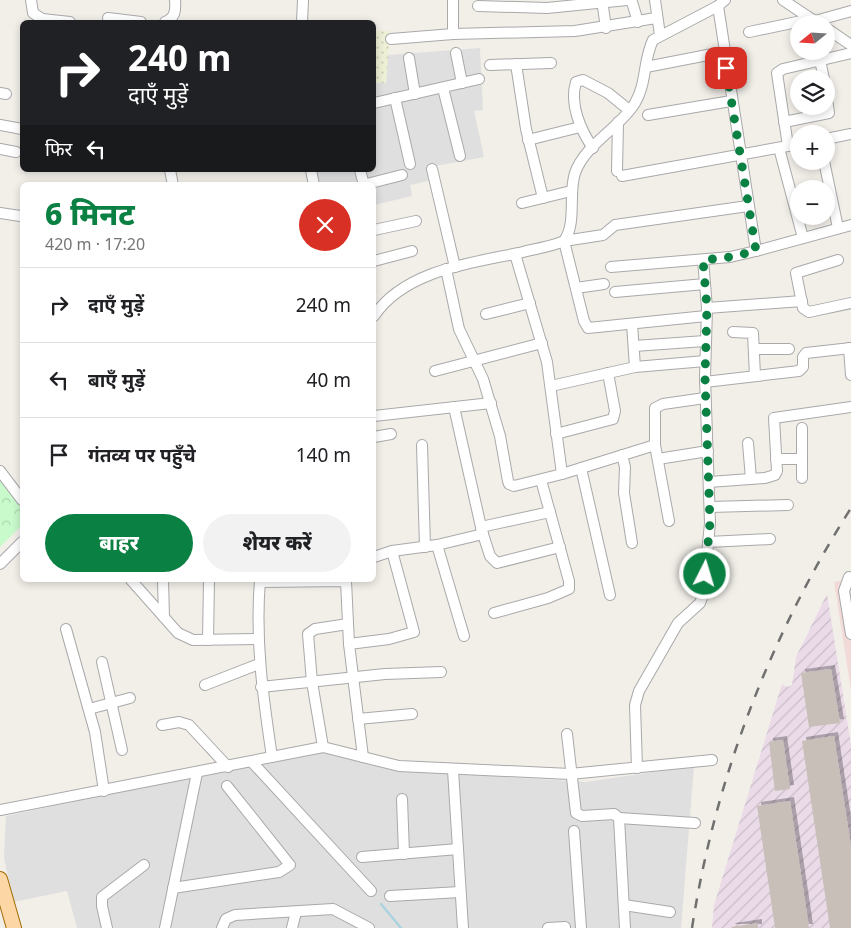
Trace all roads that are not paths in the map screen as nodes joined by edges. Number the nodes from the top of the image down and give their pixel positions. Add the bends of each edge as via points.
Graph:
1 (31, 0) edge
2 (175, 0) edge
3 (303, 0) edge
4 (453, 0) edge
5 (627, 0) edge
6 (655, 0) edge
7 (783, 0) edge
8 (603, 2) edge
9 (721, 3) edge
10 (478, 6) dead end
11 (851, 11) edge
12 (806, 15) edge
13 (835, 15) edge
14 (108, 18) dead end
15 (656, 18) junction
16 (41, 20) edge
17 (124, 20) edge
18 (171, 20) edge
19 (302, 20) edge
20 (638, 22) junction
21 (790, 25) edge
22 (606, 28) junction
23 (749, 32) dead end
24 (453, 34) junction
25 (835, 34) edge
26 (660, 35) junction
27 (391, 38) dead end
28 (851, 45) edge
29 (723, 52) junction
30 (456, 53) dead end
31 (851, 53) edge
32 (835, 57) edge
33 (409, 58) dead end
34 (820, 60) joint
35 (551, 63) dead end
36 (516, 64) junction
37 (490, 65) dead end
38 (646, 67) junction
39 (822, 70) edge
40 (479, 80) dead end
41 (462, 83) junction
42 (443, 88) junction
43 (415, 94) junction
44 (395, 98) junction
45 (731, 101) junction
46 (376, 103) edge
47 (629, 110) junction
48 (648, 115) dead end
49 (819, 115) edge
50 (618, 122) junction
51 (784, 122) junction
52 (0, 125) edge
53 (580, 127) junction
54 (20, 129) edge
55 (851, 134) edge
56 (835, 137) edge
57 (528, 140) junction
58 (789, 146) edge
59 (592, 148) junction
60 (0, 149) edge
61 (16, 152) dead end
62 (740, 154) junction
63 (460, 156) dead end
64 (410, 164) dead end
65 (432, 169) dead end
66 (826, 170) edge
67 (402, 175) dead end
68 (375, 182) edge
69 (572, 191) junction
70 (543, 198) junction
71 (522, 203) dead end
72 (748, 206) junction
73 (0, 213) edge
74 (20, 216) dead end
75 (416, 221) dead end
76 (851, 225) edge
77 (838, 228) junction
78 (376, 230) edge
79 (803, 238) junction
80 (564, 241) junction
81 (756, 251) junction
82 (412, 252) dead end
83 (514, 254) junction
84 (703, 260) junction
85 (838, 260) dead end
86 (376, 261) edge
87 (611, 267) dead end
88 (451, 268) junction
89 (604, 284) dead end
90 (705, 284) junction
91 (576, 288) junction
92 (615, 292) dead end
93 (802, 301) junction
94 (530, 303) junction
95 (851, 303) edge
96 (706, 312) junction
97 (376, 313) edge
98 (486, 314) dead end
99 (632, 324) junction
100 (733, 332) dead end
101 (705, 341) junction
102 (542, 343) junction
103 (634, 346) junction
104 (850, 348) edge
105 (754, 349) junction
106 (789, 349) dead end
107 (476, 360) junction
108 (705, 361) junction
109 (635, 367) junction
110 (435, 371) dead end
111 (608, 373) junction
112 (851, 375) edge
113 (755, 376) junction
114 (705, 382) junction
115 (550, 386) junction
116 (705, 398) junction
117 (491, 403) junction
118 (454, 407) junction
119 (851, 407) edge
120 (376, 416) edge
121 (802, 428) dead end
122 (391, 434) dead end
123 (556, 434) junction
124 (376, 437) edge
125 (748, 443) dead end
126 (422, 445) dead end
127 (655, 445) junction
128 (708, 451) junction
129 (622, 455) junction
130 (658, 459) junction
131 (776, 459) junction
132 (802, 459) junction
133 (581, 468) junction
134 (0, 472) edge
135 (562, 474) junction
136 (802, 478) dead end
137 (751, 479) junction
138 (541, 480) junction
139 (709, 482) junction
140 (20, 497) edge
141 (788, 505) dead end
142 (710, 507) junction
143 (550, 512) junction
144 (669, 521) dead end
145 (482, 530) junction
146 (770, 539) dead end
147 (708, 542) junction
148 (20, 544) edge
149 (632, 544) dead end
150 (438, 546) junction
151 (425, 547) junction
152 (560, 547) junction
153 (392, 551) junction
154 (376, 556) edge
155 (0, 564) edge
156 (850, 578) edge
157 (133, 582) edge
158 (163, 582) edge
159 (209, 582) edge
160 (260, 582) edge
161 (347, 582) edge
162 (610, 595) dead end
163 (494, 613) dead end
164 (164, 617) junction
165 (348, 624) junction
166 (66, 629) dead end
167 (851, 634) edge
168 (464, 636) dead end
169 (257, 639) junction
170 (208, 640) junction
171 (349, 644) junction
172 (102, 662) dead end
173 (259, 664) junction
174 (441, 672) dead end
175 (353, 677) junction
176 (312, 682) junction
177 (205, 685) dead end
178 (261, 687) junction
179 (130, 698) dead end
180 (112, 703) junction
181 (89, 709) junction
182 (412, 714) dead end
183 (358, 719) junction
184 (162, 725) dead end
185 (567, 734) dead end
186 (323, 747) junction
187 (122, 750) dead end
188 (272, 756) junction
189 (363, 757) junction
190 (712, 760) dead end
191 (252, 762) junction
192 (228, 767) junction
193 (637, 768) junction
194 (453, 770) junction
195 (197, 773) junction
196 (570, 774) junction
197 (228, 786) dead end
198 (104, 791) junction
199 (402, 799) dead end
200 (0, 810) edge
201 (619, 818) junction
202 (695, 823) dead end
203 (574, 831) dead end
204 (458, 850) junction
205 (404, 854) junction
206 (362, 857) dead end
207 (144, 865) dead end
208 (0, 880) edge
209 (173, 888) junction
210 (371, 891) dead end
211 (460, 892) junction
212 (390, 896) dead end
213 (624, 905) junction
214 (296, 912) junction
215 (670, 912) dead end
216 (366, 927) edge
217 (565, 927) edge
218 (14, 928) edge
219 (107, 928) edge
220 (165, 928) edge
221 (222, 928) edge
222 (292, 928) edge
223 (462, 928) edge
224 (548, 928) edge
225 (581, 928) edge
226 (625, 928) edge

1 - 16 street via 33,13
2 - 18 street via 175,14
3 - 19 street
4 - 24 street
5 - 8 street
5 - 20 street via 632,2
6 - 15 street
7 - 12 street
8 - 10 street via 547,8
8 - 22 street
9 - 26 street
9 - 29 street
11 - 13 street
14 - 17 street
15 - 20 street
15 - 26 street
20 - 22 street
21 - 23 street
22 - 24 street via 544,33
24 - 27 street
25 - 28 street
26 - 38 street via 649,48
29 - 38 street
29 - 45 street
30 - 41 street
31 - 32 street
33 - 43 street
34 - 39 street
34 - 51 street via 783,68 778,73
35 - 36 street
36 - 37 street
36 - 57 street
38 - 47 street via 641,91
40 - 41 street
41 - 42 street
42 - 43 street
42 - 63 street
43 - 44 street
44 - 46 street
44 - 64 street
45 - 48 street
45 - 62 street
47 - 50 street
47 - 53 street via 608,93 579,80 575,92
49 - 51 street
50 - 59 street
50 - 62 street via 619,174
51 - 58 street
52 - 54 street
53 - 57 street
53 - 59 street
55 - 56 street
57 - 70 street
58 - 62 street
58 - 79 street
59 - 69 street via 575,172
60 - 61 street
62 - 72 street
65 - 88 street
66 - 77 street
67 - 68 street
69 - 70 street
69 - 80 street via 570,229
70 - 71 street
72 - 80 street via 614,225 603,235
72 - 81 street
73 - 74 street
75 - 78 street
76 - 77 street
77 - 79 street
79 - 81 street
80 - 83 street
80 - 91 street
81 - 84 street
82 - 86 street
83 - 88 street
83 - 94 street
84 - 87 street
84 - 90 street
85 - 93 street via 796,273
88 - 97 street via 400,290
88 - 107 street via 460,329
89 - 91 street
90 - 92 street
90 - 96 street
91 - 99 street via 588,328
93 - 95 street via 804,310 809,312
93 - 96 street
94 - 98 street
94 - 102 street
96 - 99 street
96 - 101 street
99 - 103 street
100 - 105 street via 753,333
101 - 103 street
101 - 108 street
102 - 107 street
102 - 115 street
103 - 109 street
104 - 112 street
104 - 113 street via 806,353 802,369
105 - 106 street
105 - 113 street
107 - 110 street
107 - 117 street
108 - 109 street
108 - 114 street
109 - 111 street
111 - 115 street
111 - 123 street via 615,411 613,419
113 - 114 street
114 - 116 street
115 - 123 street
116 - 127 street via 655,408
116 - 128 street
117 - 118 street
117 - 138 street via 509,484 514,486
118 - 120 street
118 - 145 street
119 - 131 street via 774,418
121 - 132 street
122 - 124 street
123 - 135 street
125 - 137 street
126 - 151 street
127 - 129 street
127 - 130 street
128 - 130 street
128 - 139 street
129 - 133 street
129 - 149 street
130 - 144 street
131 - 132 street
131 - 137 street via 775,475
132 - 136 street
133 - 135 street
133 - 162 street
134 - 140 street
135 - 138 street
137 - 139 street
138 - 143 street
139 - 142 street
141 - 142 street
142 - 147 street
143 - 145 street
143 - 152 street
145 - 150 street
145 - 152 street via 490,556 497,563
146 - 147 street
147 - 193 street via 702,600 678,623 636,697
148 - 155 street
150 - 151 street
150 - 168 street
151 - 153 street
152 - 163 street via 569,589
153 - 154 street
153 - 171 street via 414,632
156 - 167 street via 844,591
157 - 164 street
158 - 164 street
159 - 170 street
160 - 169 street
161 - 165 street
164 - 170 street via 185,638
165 - 171 street
165 - 176 street via 315,629 308,634
166 - 181 street
169 - 170 street
169 - 173 street
171 - 175 street
172 - 180 street
173 - 177 street
173 - 178 street
174 - 175 street
175 - 176 street
175 - 183 street
176 - 178 street
176 - 186 street
178 - 188 street
179 - 180 street
180 - 181 street
180 - 187 street
181 - 198 street
182 - 183 street
183 - 189 street
184 - 192 street via 179,722 189,725
185 - 196 street
186 - 188 street
186 - 189 street
188 - 191 street
189 - 194 street via 399,766
190 - 193 street
191 - 192 street
191 - 210 street
192 - 195 street
193 - 196 street
194 - 196 street
194 - 204 street
195 - 198 street
195 - 209 street
196 - 201 street via 578,815 614,814
197 - 209 street via 290,865 279,872
198 - 200 street
199 - 205 street
201 - 202 street
201 - 213 street
203 - 225 street
204 - 205 street
204 - 211 street
205 - 206 street
207 - 219 street via 102,897
208 - 218 main road
209 - 220 street
211 - 212 street
211 - 223 street
213 - 215 street
213 - 226 street
214 - 216 street via 333,909
214 - 221 street via 235,915 226,919
214 - 222 street
217 - 224 street

